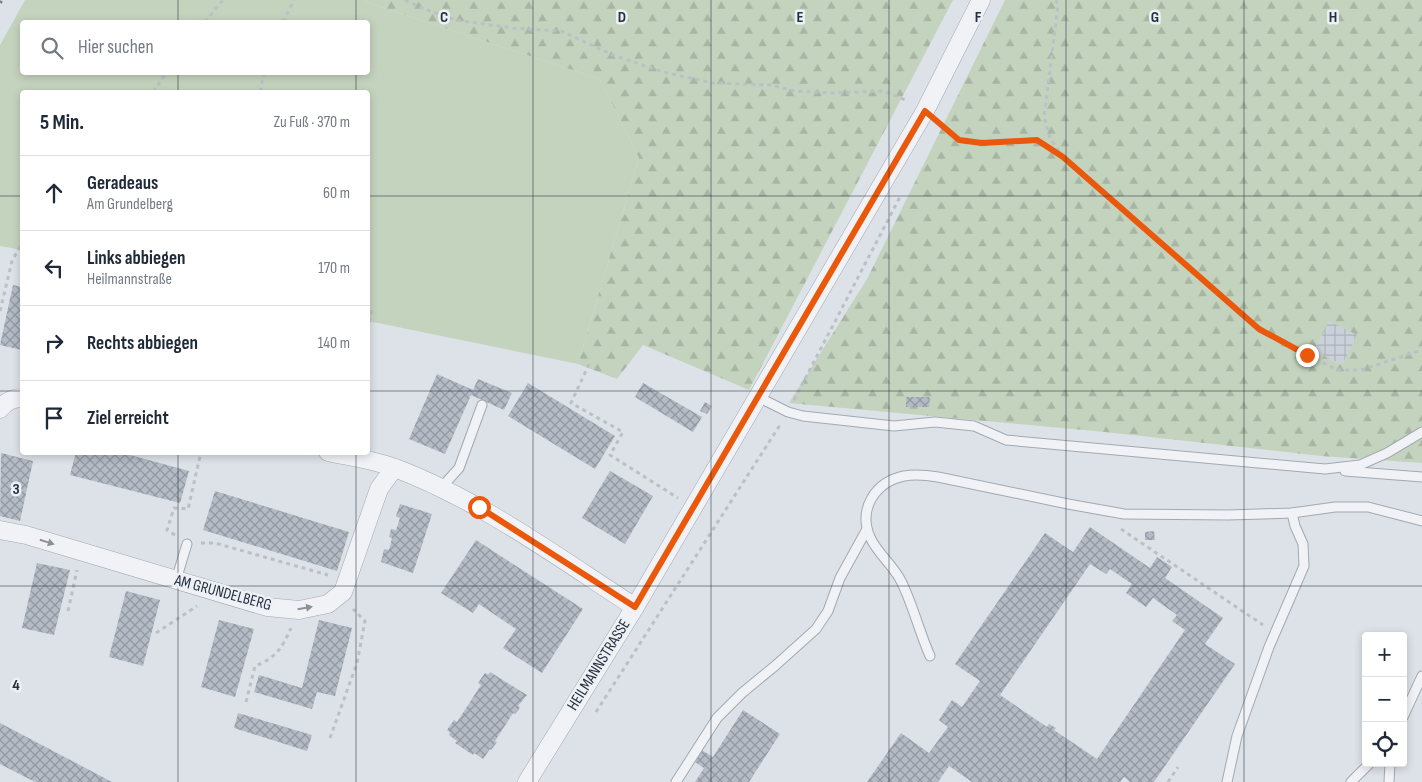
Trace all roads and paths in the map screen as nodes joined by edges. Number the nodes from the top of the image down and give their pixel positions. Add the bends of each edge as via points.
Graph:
1 (223, 0) edge
2 (294, 0) edge
3 (405, 0) edge
4 (981, 0) edge
5 (1056, 0) edge
6 (207, 20) edge
7 (284, 20) edge
8 (166, 75) edge
9 (263, 75) edge
10 (154, 90) edge
11 (260, 90) edge
12 (925, 111) junction
13 (1063, 157) junction
14 (20, 247) edge
15 (372, 308) dead end
16 (0, 311) edge
17 (370, 319) edge
18 (1422, 350) edge
19 (589, 364) dead end
20 (758, 397) junction
21 (20, 398) edge
22 (482, 405) dead end
23 (0, 409) edge
24 (1422, 432) edge
25 (200, 455) edge
26 (343, 455) edge
27 (394, 468) junction
28 (1325, 469) junction
29 (1422, 477) edge
30 (441, 488) junction
31 (694, 508) junction
32 (1092, 508) junction
33 (1292, 513) junction
34 (1422, 521) edge
35 (867, 529) junction
36 (0, 530) edge
37 (187, 544) junction
38 (80, 552) junction
39 (176, 580) junction
40 (345, 586) junction
41 (216, 592) junction
42 (635, 607) junction
43 (299, 610) junction
44 (68, 611) dead end
45 (156, 633) dead end
46 (1275, 633) junction
47 (930, 656) dead end
48 (1422, 676) edge
49 (246, 702) dead end
50 (1407, 708) edge
51 (330, 738) dead end
52 (1178, 767) dead end
53 (1366, 767) edge
54 (1390, 767) edge
55 (527, 782) edge
56 (676, 782) edge
57 (1168, 782) edge
58 (1227, 782) edge
59 (1351, 782) edge
60 (1389, 782) edge

1 - 6 path
2 - 7 path
3 - 12 path via 455,20 513,28 562,30 612,55 663,72 713,83 771,85 795,91 834,93 883,91
4 - 12 street, HEILMANNSTRASSE
5 - 13 path via 1058,6 1044,118 1050,138
8 - 10 path
9 - 11 path
12 - 13 path via 959,140 982,143 1037,140
12 - 20 street, HEILMANNSTRASSE
13 - 18 path via 1259,329 1307,355 1338,370 1361,370
14 - 16 path via 12,261
15 - 17 path
19 - 31 path via 571,403 623,432 610,455
20 - 28 lane via 788,412 855,423 894,426 935,422 974,426 1006,440
20 - 31 street, HEILMANNSTRASSE
21 - 23 street via 5,403
22 - 30 lane via 459,468
24 - 28 lane via 1360,465
25 - 37 path via 188,509 174,508 167,530
26 - 27 street
27 - 30 street
27 - 40 street via 379,489
28 - 29 lane
30 - 42 street via 479,507
31 - 42 street, HEILMANNSTRASSE
32 - 33 lane via 1124,514 1159,515
32 - 35 lane via 918,474 902,476 884,484 866,511
32 - 46 path
33 - 34 lane via 1368,507
33 - 46 lane via 1303,544 1304,566
35 - 47 lane via 900,579
35 - 56 lane via 840,578 828,611 816,629 717,718
36 -> 38 street, AM GRUNDELBERG
37 - 39 lane
37 - 40 path via 215,543
38 - 39 street, AM GRUNDELBERG
38 - 44 path
39 - 41 street, AM GRUNDELBERG
43 -> 40 street, AM GRUNDELBERG via 328,604
40 - 51 path via 353,609 366,621 357,663
41 - 43 street, AM GRUNDELBERG via 267,607
41 - 45 path
42 - 55 street, HEILMANNSTRASSE
43 - 49 path via 283,647 268,661 255,666
46 - 58 lane via 1237,736
48 - 50 lane
52 - 57 path
53 - 59 lane
54 - 60 lane

